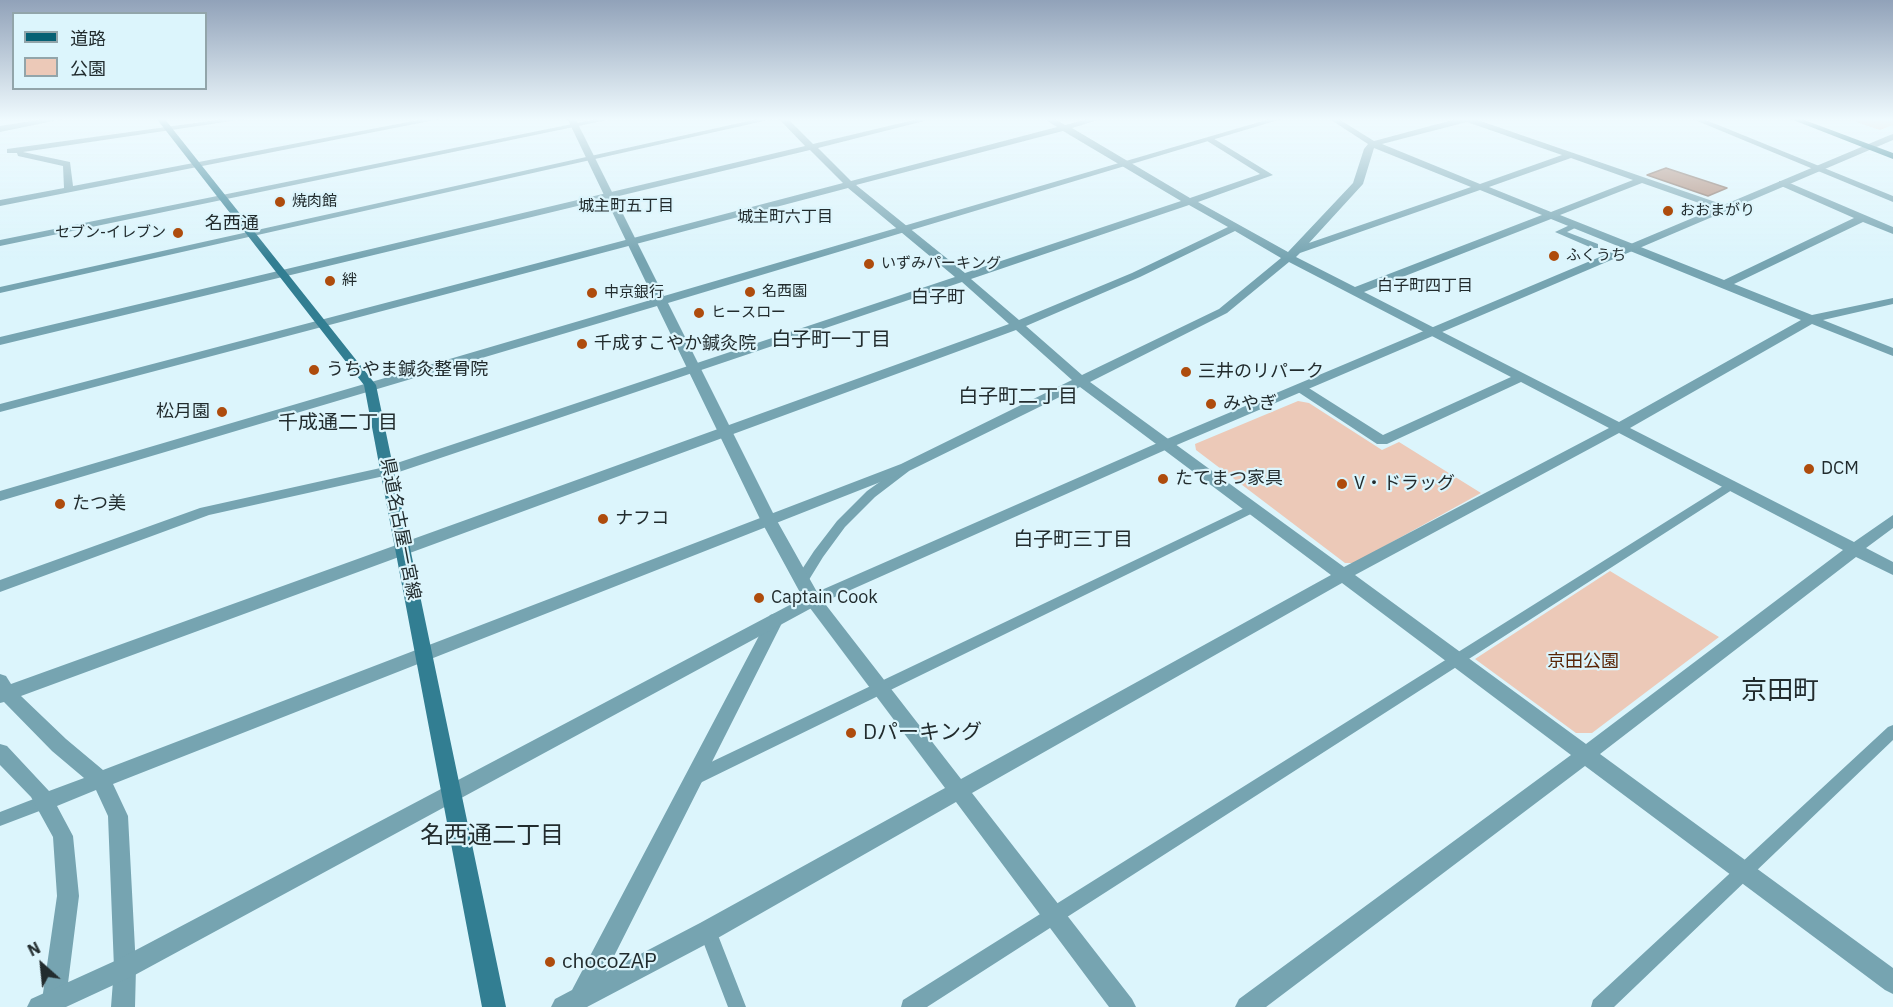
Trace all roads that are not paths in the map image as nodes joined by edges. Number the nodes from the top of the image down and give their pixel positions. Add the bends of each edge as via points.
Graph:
1 (67, 165) edge
2 (196, 165) joint
3 (374, 165) edge
4 (559, 165) edge
5 (594, 165) edge
6 (740, 165) edge
7 (829, 165) edge
8 (921, 165) edge
9 (1123, 165) edge
10 (1128, 165) edge
11 (1251, 165) edge
12 (1363, 165) edge
13 (1424, 165) edge
14 (1542, 165) edge
15 (1599, 165) edge
16 (1811, 165) edge
17 (1825, 165) edge
18 (1818, 168) junction
19 (1642, 180) junction
20 (1782, 183) junction
21 (849, 184) junction
22 (1479, 188) junction
23 (69, 190) junction
24 (610, 196) junction
25 (222, 198) junction
26 (1893, 199) edge
27 (1192, 201) junction
28 (0, 203) edge
29 (1723, 208) junction
30 (1547, 215) junction
31 (1862, 218) junction
32 (1575, 226) junction
33 (1236, 227) junction
34 (904, 229) junction
35 (1893, 231) edge
36 (251, 233) junction
37 (632, 240) junction
38 (0, 243) edge
39 (1595, 246) dead end
40 (1630, 248) junction
41 (1292, 254) junction
42 (284, 275) junction
43 (965, 279) junction
44 (1723, 285) junction
45 (0, 290) edge
46 (1355, 291) junction
47 (659, 300) junction
48 (1893, 301) edge
49 (1811, 319) junction
50 (321, 322) junction
51 (1018, 325) junction
52 (1434, 332) junction
53 (0, 341) edge
54 (1893, 352) edge
55 (694, 368) junction
56 (1522, 377) junction
57 (1082, 382) junction
58 (370, 385) junction
59 (1299, 388) junction
60 (0, 408) edge
61 (1621, 427) junction
62 (726, 429) junction
63 (1167, 444) junction
64 (906, 467) junction
65 (388, 471) junction
66 (1731, 485) junction
67 (0, 496) edge
68 (1253, 508) junction
69 (768, 519) junction
70 (1893, 520) edge
71 (404, 549) junction
72 (1855, 549) junction
73 (1893, 569) edge
74 (1343, 575) junction
75 (802, 580) junction
76 (0, 586) edge
77 (813, 600) junction
78 (776, 619) junction
79 (425, 653) junction
80 (1456, 658) junction
81 (880, 687) junction
82 (2, 690) edge
83 (1893, 731) edge
84 (0, 752) edge
85 (1586, 755) junction
86 (694, 778) junction
87 (102, 782) junction
88 (960, 790) junction
89 (452, 792) junction
90 (44, 802) junction
91 (0, 819) edge
92 (1743, 871) junction
93 (1053, 914) junction
94 (708, 931) junction
95 (126, 968) junction
96 (1893, 982) edge
97 (572, 1003) edge
98 (49, 1005) edge
99 (123, 1007) edge
100 (494, 1007) edge
101 (736, 1007) edge
102 (910, 1007) edge
103 (1124, 1007) edge
104 (1247, 1007) edge
105 (1600, 1007) edge

1 - 23 street
2 - 23 street
2 - 25 main road, 県道名古屋一宮線
3 - 25 street
4 - 36 street
5 - 24 street
6 - 24 street
7 - 21 street
8 - 21 street
9 - 34 street
10 - 27 street
11 - 27 street via 1268,175
12 - 41 street via 1358,184
13 - 22 street
14 - 22 street
15 - 19 street
16 - 18 street
17 - 18 street
18 - 20 street
18 - 26 street
19 - 29 street
19 - 30 street
20 - 29 street
20 - 31 street
21 - 34 street
21 - 37 street
22 - 30 street
22 - 41 street
23 - 28 street
24 - 37 street
24 - 42 street
25 - 36 main road, 県道名古屋一宮線
25 - 38 street
27 - 33 street
27 - 43 street
29 - 40 street
30 - 32 street
30 - 46 street
31 - 35 street
31 - 44 street
32 - 39 lane via 1559,232
32 - 40 street
33 - 41 street
33 - 51 street
34 - 43 street
34 - 47 street
36 - 42 main road, 県道名古屋一宮線
36 - 45 street
37 - 47 street
37 - 50 street
40 - 44 street
40 - 52 street
41 - 46 street
41 - 57 street via 1223,310
42 - 50 main road, 県道名古屋一宮線
42 - 53 street
43 - 51 street
43 - 55 street
44 - 49 street
46 - 52 street
47 - 55 street
47 - 58 street
48 - 49 street
49 - 54 street
49 - 61 street
50 - 58 main road, 県道名古屋一宮線
50 - 60 street
51 - 57 street
51 - 62 street
52 - 56 street
52 - 59 street
55 - 62 street
55 - 65 street
56 - 59 street via 1382,441
56 - 61 street
57 - 63 street
57 - 64 street
58 - 65 main road, 県道名古屋一宮線
58 - 67 street
59 - 63 street
61 - 66 street
61 - 74 street
62 - 69 street
62 - 71 street
63 - 68 street
63 - 77 street
64 - 69 street
64 - 75 lane via 841,524
65 - 71 main road, 県道名古屋一宮線
65 - 76 street via 204,511
66 - 72 street
66 - 80 lane
68 - 74 street
68 - 81 lane
69 - 75 street
69 - 79 street
70 - 72 street
71 - 79 main road, 県道名古屋一宮線
71 - 82 street
72 - 73 street
72 - 85 street
74 - 80 street
74 - 88 street
75 - 77 street
77 - 78 street
77 - 81 street
78 - 86 street
78 - 89 street
79 - 87 street
79 - 89 main road, 県道名古屋一宮線
80 - 85 street
80 - 93 lane
81 - 86 lane
81 - 88 street
82 - 87 street
83 - 92 lane
84 - 90 street
85 - 92 street
85 - 104 street
86 - 97 street
87 - 90 street
87 - 95 street via 118,816
88 - 93 street
88 - 94 street
89 - 95 street
89 - 100 main road, 県道名古屋一宮線
90 - 91 lane
90 - 98 street via 63,836 68,896
92 - 96 street
92 - 105 lane
93 - 102 lane
93 - 103 street
94 - 97 street
94 - 101 lane
95 - 98 street
95 - 99 street

